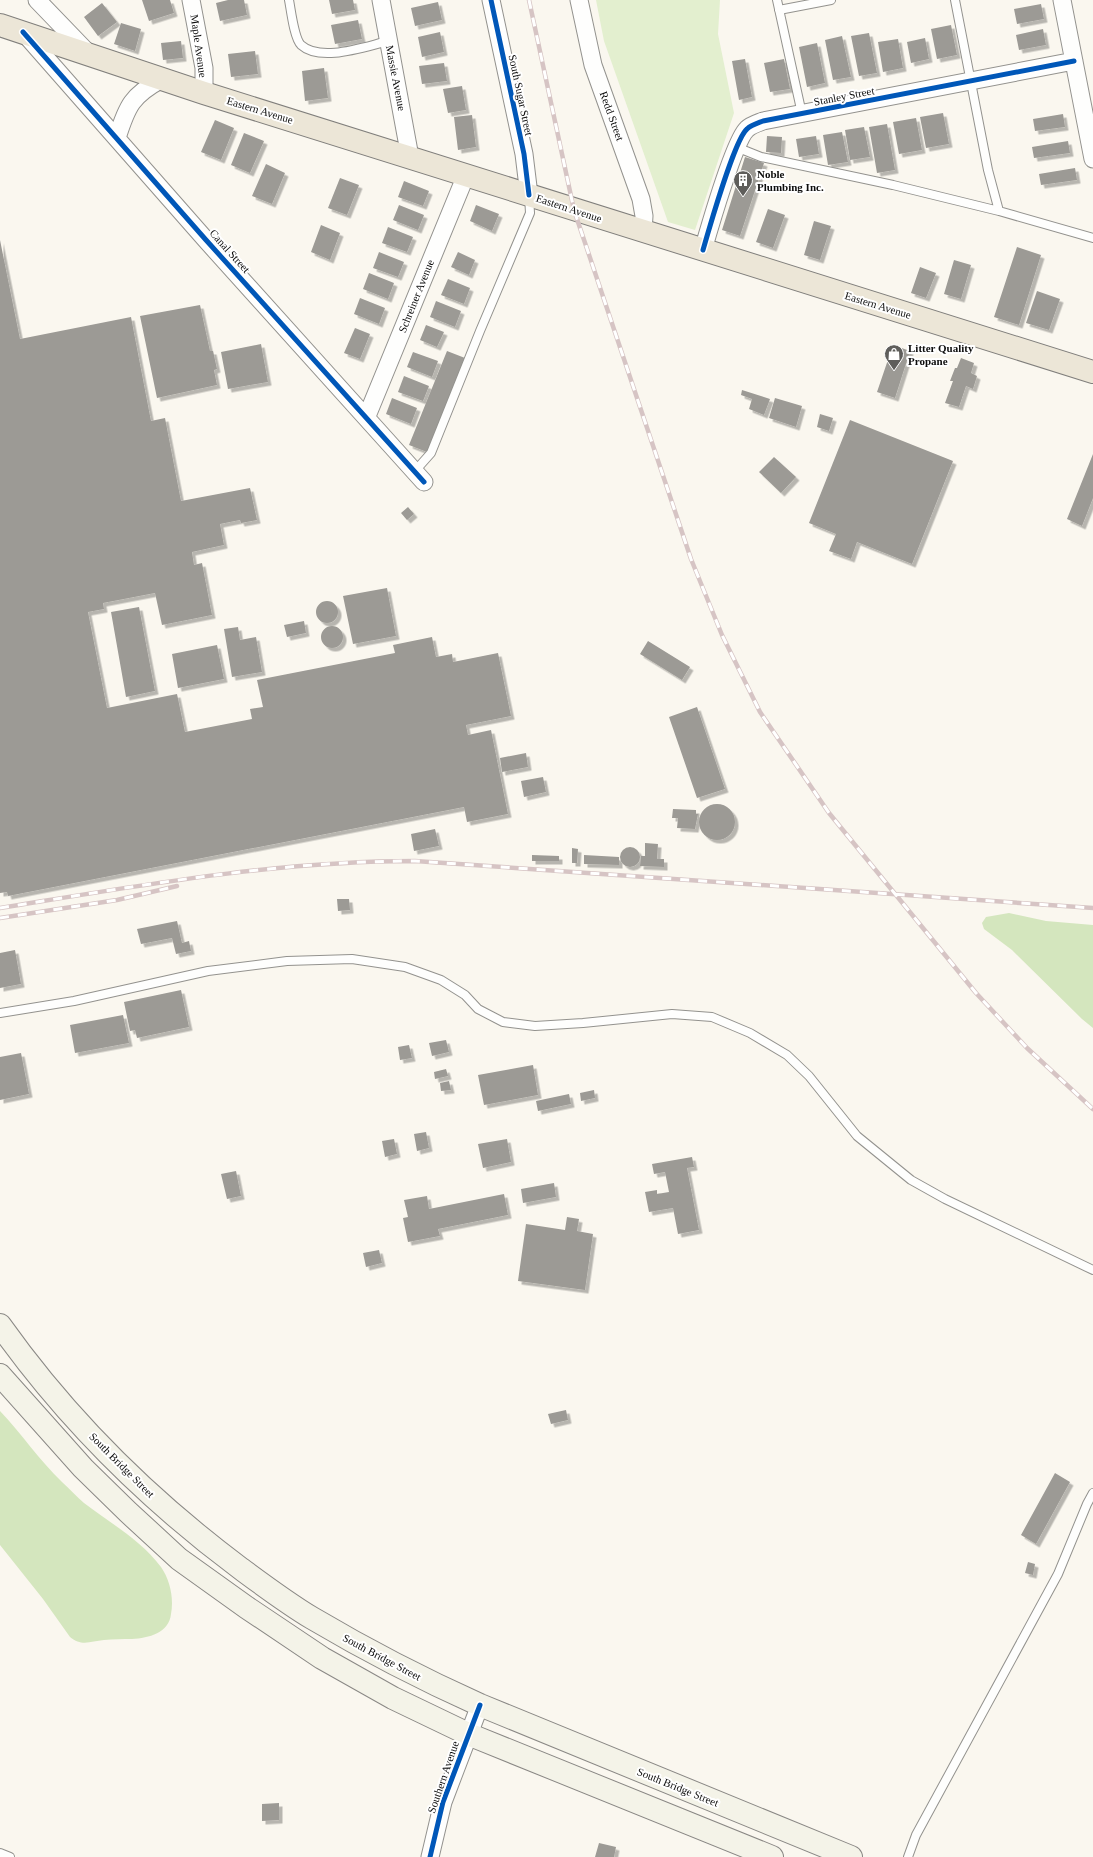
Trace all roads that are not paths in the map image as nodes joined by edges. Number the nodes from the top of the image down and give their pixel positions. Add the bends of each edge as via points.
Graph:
1 (37, 0) edge
2 (191, 0) edge
3 (289, 0) edge
4 (381, 0) edge
5 (491, 0) edge
6 (579, 0) edge
7 (777, 0) edge
8 (831, 0) edge
9 (955, 0) edge
10 (1062, 0) edge
11 (779, 10) junction
12 (0, 25) edge
13 (23, 32) junction
14 (388, 41) junction
15 (90, 55) junction
16 (1074, 62) junction
17 (162, 79) junction
18 (972, 82) junction
19 (204, 93) junction
20 (802, 114) junction
21 (116, 138) junction
22 (736, 147) junction
23 (410, 157) junction
24 (1093, 159) edge
25 (466, 175) junction
26 (529, 195) junction
27 (999, 210) junction
28 (643, 231) junction
29 (1093, 238) edge
30 (703, 250) junction
31 (1093, 372) edge
32 (367, 416) junction
33 (420, 477) joint
34 (0, 1013) edge
35 (1093, 1270) edge
36 (0, 1325) edge
37 (0, 1375) edge
38 (1093, 1493) edge
39 (480, 1705) junction
40 (468, 1734) junction
41 (0, 1853) edge
42 (10, 1857) edge
43 (430, 1857) edge
44 (772, 1857) edge
45 (851, 1857) edge
46 (908, 1857) edge

1 - 15 street
2 - 19 street, Maple Avenue via 204,68
3 - 14 lane via 300,44 310,50 336,53
4 - 14 street, Massie Avenue
5 - 26 street, South Sugar Street via 524,154
6 - 28 street, Redd Street via 593,65 642,199
7 - 11 lane
8 - 11 lane
9 - 18 lane
10 - 16 street
11 - 20 lane
12 - 13 main road, Eastern Avenue
13 - 15 main road, Eastern Avenue
13 - 21 street, Canal Street
14 - 23 street, Massie Avenue
15 - 17 main road, Eastern Avenue
16 - 18 street, Stanley Street
16 - 24 street
17 - 19 main road, Eastern Avenue
17 - 21 street via 145,88 134,98 124,115
18 - 20 street, Stanley Street
18 - 27 lane via 988,170
19 - 23 main road, Eastern Avenue
20 - 22 street, Stanley Street via 746,129
21 - 32 street, Canal Street
22 - 27 lane via 761,156
22 - 30 street, Stanley Street
23 - 25 main road, Eastern Avenue
25 - 26 main road, Eastern Avenue
25 - 32 street, Schreiner Avenue
26 - 28 main road, Eastern Avenue
26 - 33 lane via 530,213
27 - 29 lane
28 - 30 main road, Eastern Avenue
30 - 31 main road, Eastern Avenue
32 - 33 street, Canal Street
34 - 35 lane via 74,1001 208,971 287,960 352,959 405,967 441,980 465,995 478,1009 503,1022 535,1026 672,1014 712,1017 750,1033 787,1055 809,1076 857,1136 911,1180
36 - 39 main road, South Bridge Street via 22,1356 71,1414 116,1461 206,1542 310,1617 421,1678
37 - 40 main road via 83,1468 179,1559 322,1658 393,1698
38 - 46 lane via 1058,1574 916,1835
39 - 40 street, Southern Avenue
39 - 45 main road, South Bridge Street
40 - 43 street, Southern Avenue via 443,1802
40 - 44 main road
41 - 42 lane

